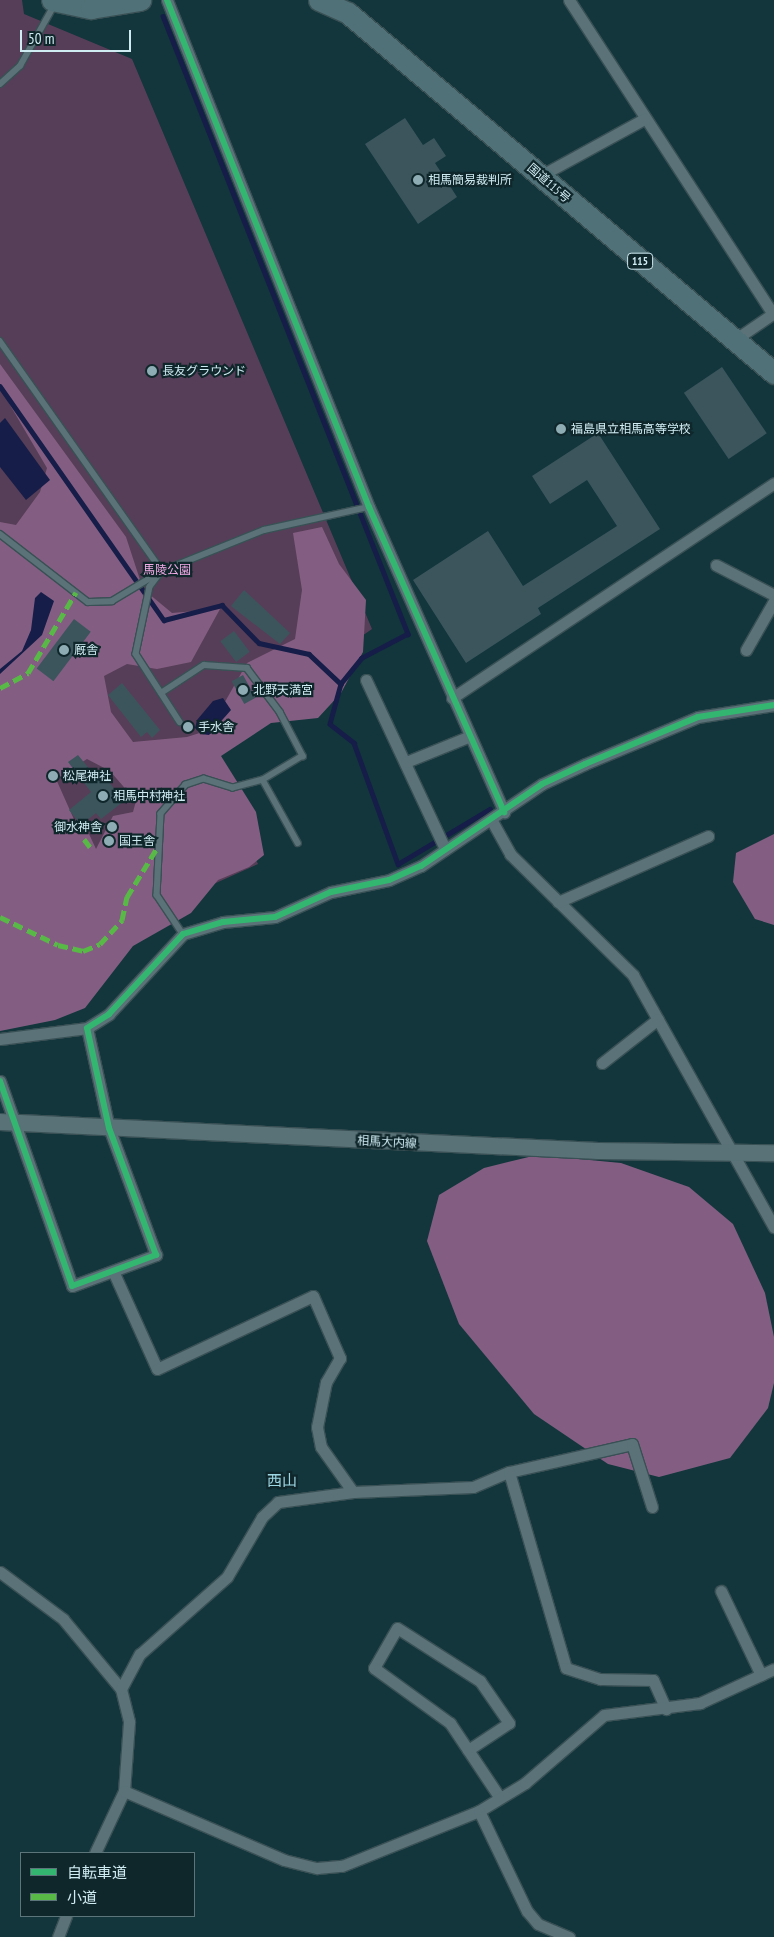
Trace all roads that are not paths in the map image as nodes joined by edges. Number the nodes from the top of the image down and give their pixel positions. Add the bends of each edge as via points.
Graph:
1 (140, 0) edge
2 (168, 0) edge
3 (319, 0) edge
4 (569, 0) edge
5 (54, 2) edge
6 (0, 84) edge
7 (644, 119) junction
8 (540, 176) junction
9 (773, 313) edge
10 (0, 340) edge
11 (733, 341) junction
12 (774, 373) edge
13 (774, 483) edge
14 (369, 506) junction
15 (0, 534) edge
16 (716, 565) dead end
17 (162, 571) junction
18 (774, 592) edge
19 (774, 601) edge
20 (746, 650) dead end
21 (366, 680) dead end
22 (161, 693) junction
23 (452, 698) junction
24 (774, 705) edge
25 (180, 722) dead end
26 (468, 737) junction
27 (406, 762) junction
28 (263, 780) junction
29 (504, 812) junction
30 (492, 821) junction
31 (708, 836) dead end
32 (298, 843) dead end
33 (445, 849) junction
34 (558, 902) junction
35 (183, 934) junction
36 (658, 1019) junction
37 (87, 1028) junction
38 (0, 1039) edge
39 (602, 1063) dead end
40 (0, 1081) edge
41 (7, 1122) edge
42 (110, 1128) junction
43 (732, 1154) junction
44 (774, 1154) edge
45 (774, 1228) edge
46 (113, 1271) junction
47 (509, 1472) junction
48 (353, 1492) junction
49 (652, 1507) dead end
50 (0, 1572) edge
51 (721, 1591) dead end
52 (774, 1669) edge
53 (761, 1675) junction
54 (121, 1689) junction
55 (666, 1709) junction
56 (468, 1750) junction
57 (124, 1791) junction
58 (500, 1798) junction
59 (479, 1811) junction
60 (95, 1852) edge
61 (66, 1917) edge
62 (58, 1937) edge
63 (569, 1937) edge

1 - 5 highway via 91,8
2 - 14 street
3 - 8 highway, 国道115号 / 115 via 348,13
4 - 7 street
5 - 6 lane via 20,66
7 - 8 street
7 - 9 street
8 - 11 highway, 国道115号 / 115
9 - 11 street
10 - 17 lane
11 - 12 highway, 国道115号 / 115
13 - 23 street
14 - 17 lane via 264,530
14 - 23 street
15 - 17 lane via 88,602 112,601
16 - 18 street
17 - 22 lane via 150,586 136,654
19 - 20 street
21 - 27 street
22 - 25 lane
22 - 28 lane via 204,665 247,668 280,712 303,756
23 - 26 street
24 - 29 street via 698,717 663,729 542,784
26 - 27 street
26 - 29 street
27 - 33 street
28 - 32 lane
28 - 35 lane via 232,788 204,779 186,785 162,814 157,895
29 - 30 street
30 - 33 street
30 - 34 street via 510,854
31 - 34 street
33 - 35 street via 389,880 330,892 275,917 223,922
34 - 36 street via 633,975
35 - 37 street via 109,1014
36 - 39 street
36 - 43 street
37 - 38 street via 16,1033
37 - 42 street
40 - 41 street
41 - 42 main road, 相馬大内線
41 - 46 street via 72,1286
42 - 43 main road, 相馬大内線
42 - 46 street via 156,1256
43 - 44 main road, 相馬大内線
43 - 45 street
46 - 48 street via 157,1369 313,1296 340,1358 326,1382 317,1427 321,1447
47 - 48 street via 473,1487
47 - 49 street via 632,1444
47 - 55 street via 566,1668 600,1679 653,1680
48 - 54 street via 278,1502 262,1517 227,1577 140,1654
50 - 54 street via 62,1619
51 - 53 street
52 - 53 street
53 - 55 street via 700,1703
54 - 57 street via 129,1722
55 - 58 street via 604,1715
56 - 56 street via 450,1723 374,1668 397,1628 480,1681 509,1723
56 - 58 street
57 - 59 street via 284,1860 317,1868 342,1866
57 - 60 street
58 - 59 street
59 - 63 street via 527,1911 538,1924
61 - 62 street

